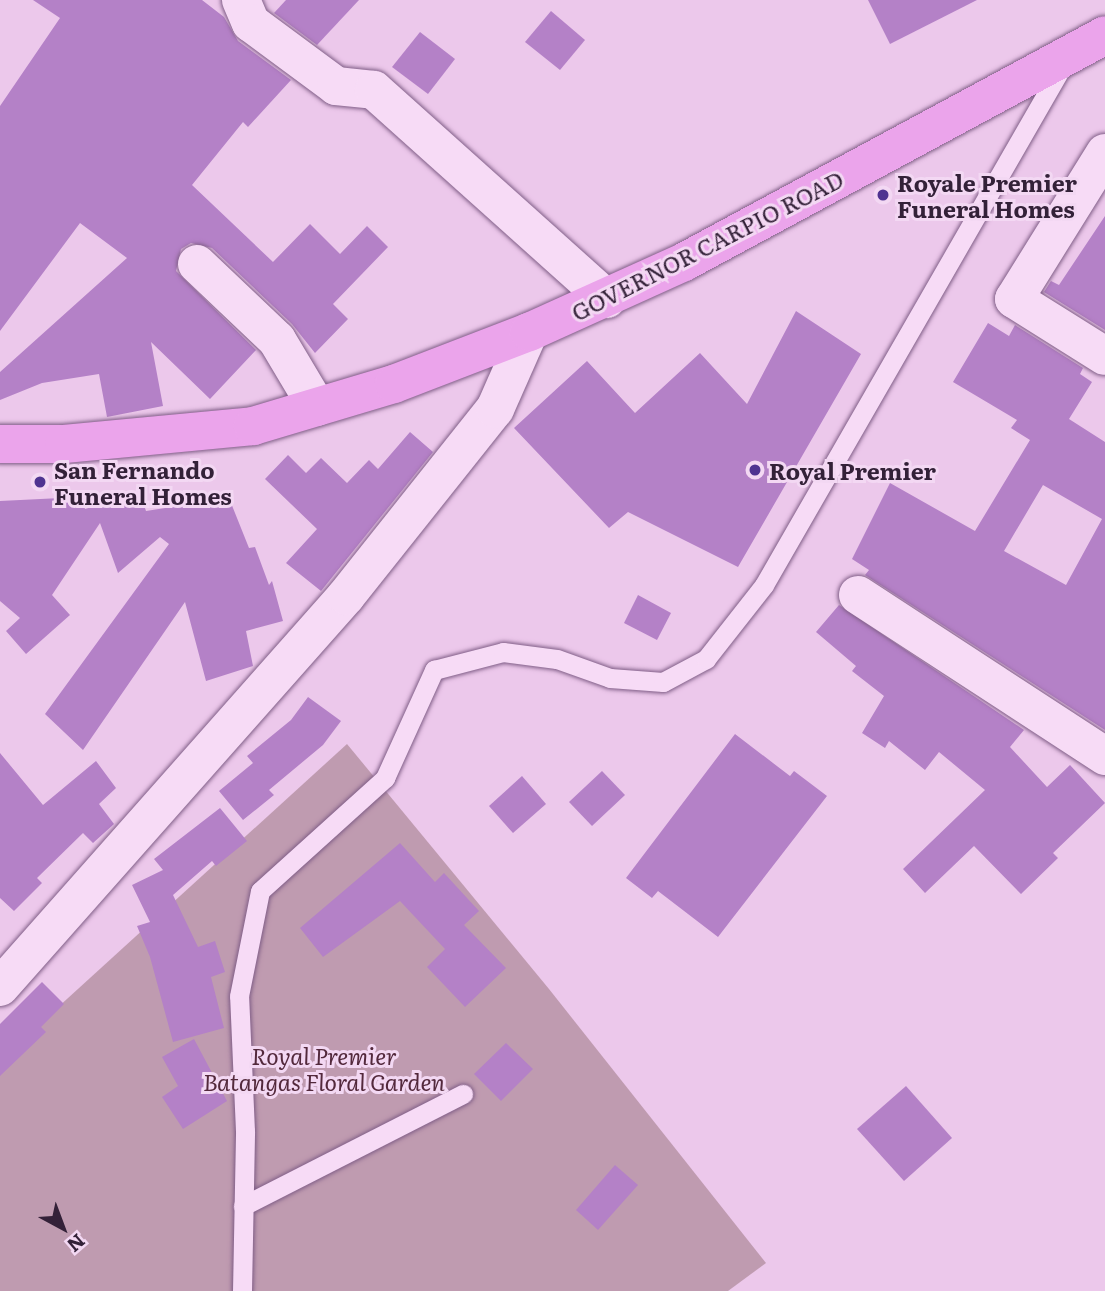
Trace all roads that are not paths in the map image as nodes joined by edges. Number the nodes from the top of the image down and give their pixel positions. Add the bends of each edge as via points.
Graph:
1 (241, 0) edge
2 (1105, 35) edge
3 (1067, 57) junction
4 (1105, 153) edge
5 (197, 264) dead end
6 (607, 299) junction
7 (528, 332) junction
8 (1105, 356) edge
9 (317, 407) junction
10 (0, 444) edge
11 (858, 595) dead end
12 (1105, 756) edge
13 (0, 987) edge
14 (463, 1094) dead end
15 (243, 1206) junction
16 (242, 1291) edge

1 - 6 street via 251,23 336,86 374,90
2 - 3 main road, GOVERNOR CARPIO ROAD
3 - 6 main road, GOVERNOR CARPIO ROAD
3 - 15 lane via 764,585 706,659 663,682 610,678 557,659 503,652 434,670 385,778 260,891 246,942 239,996
4 - 8 street via 1014,299
5 - 9 street via 277,340
6 - 7 main road, GOVERNOR CARPIO ROAD
7 - 9 main road, GOVERNOR CARPIO ROAD via 394,384
7 - 13 street via 495,409 346,596
9 - 10 main road, GOVERNOR CARPIO ROAD via 253,426 64,444
11 - 12 street
14 - 15 lane
15 - 16 lane

